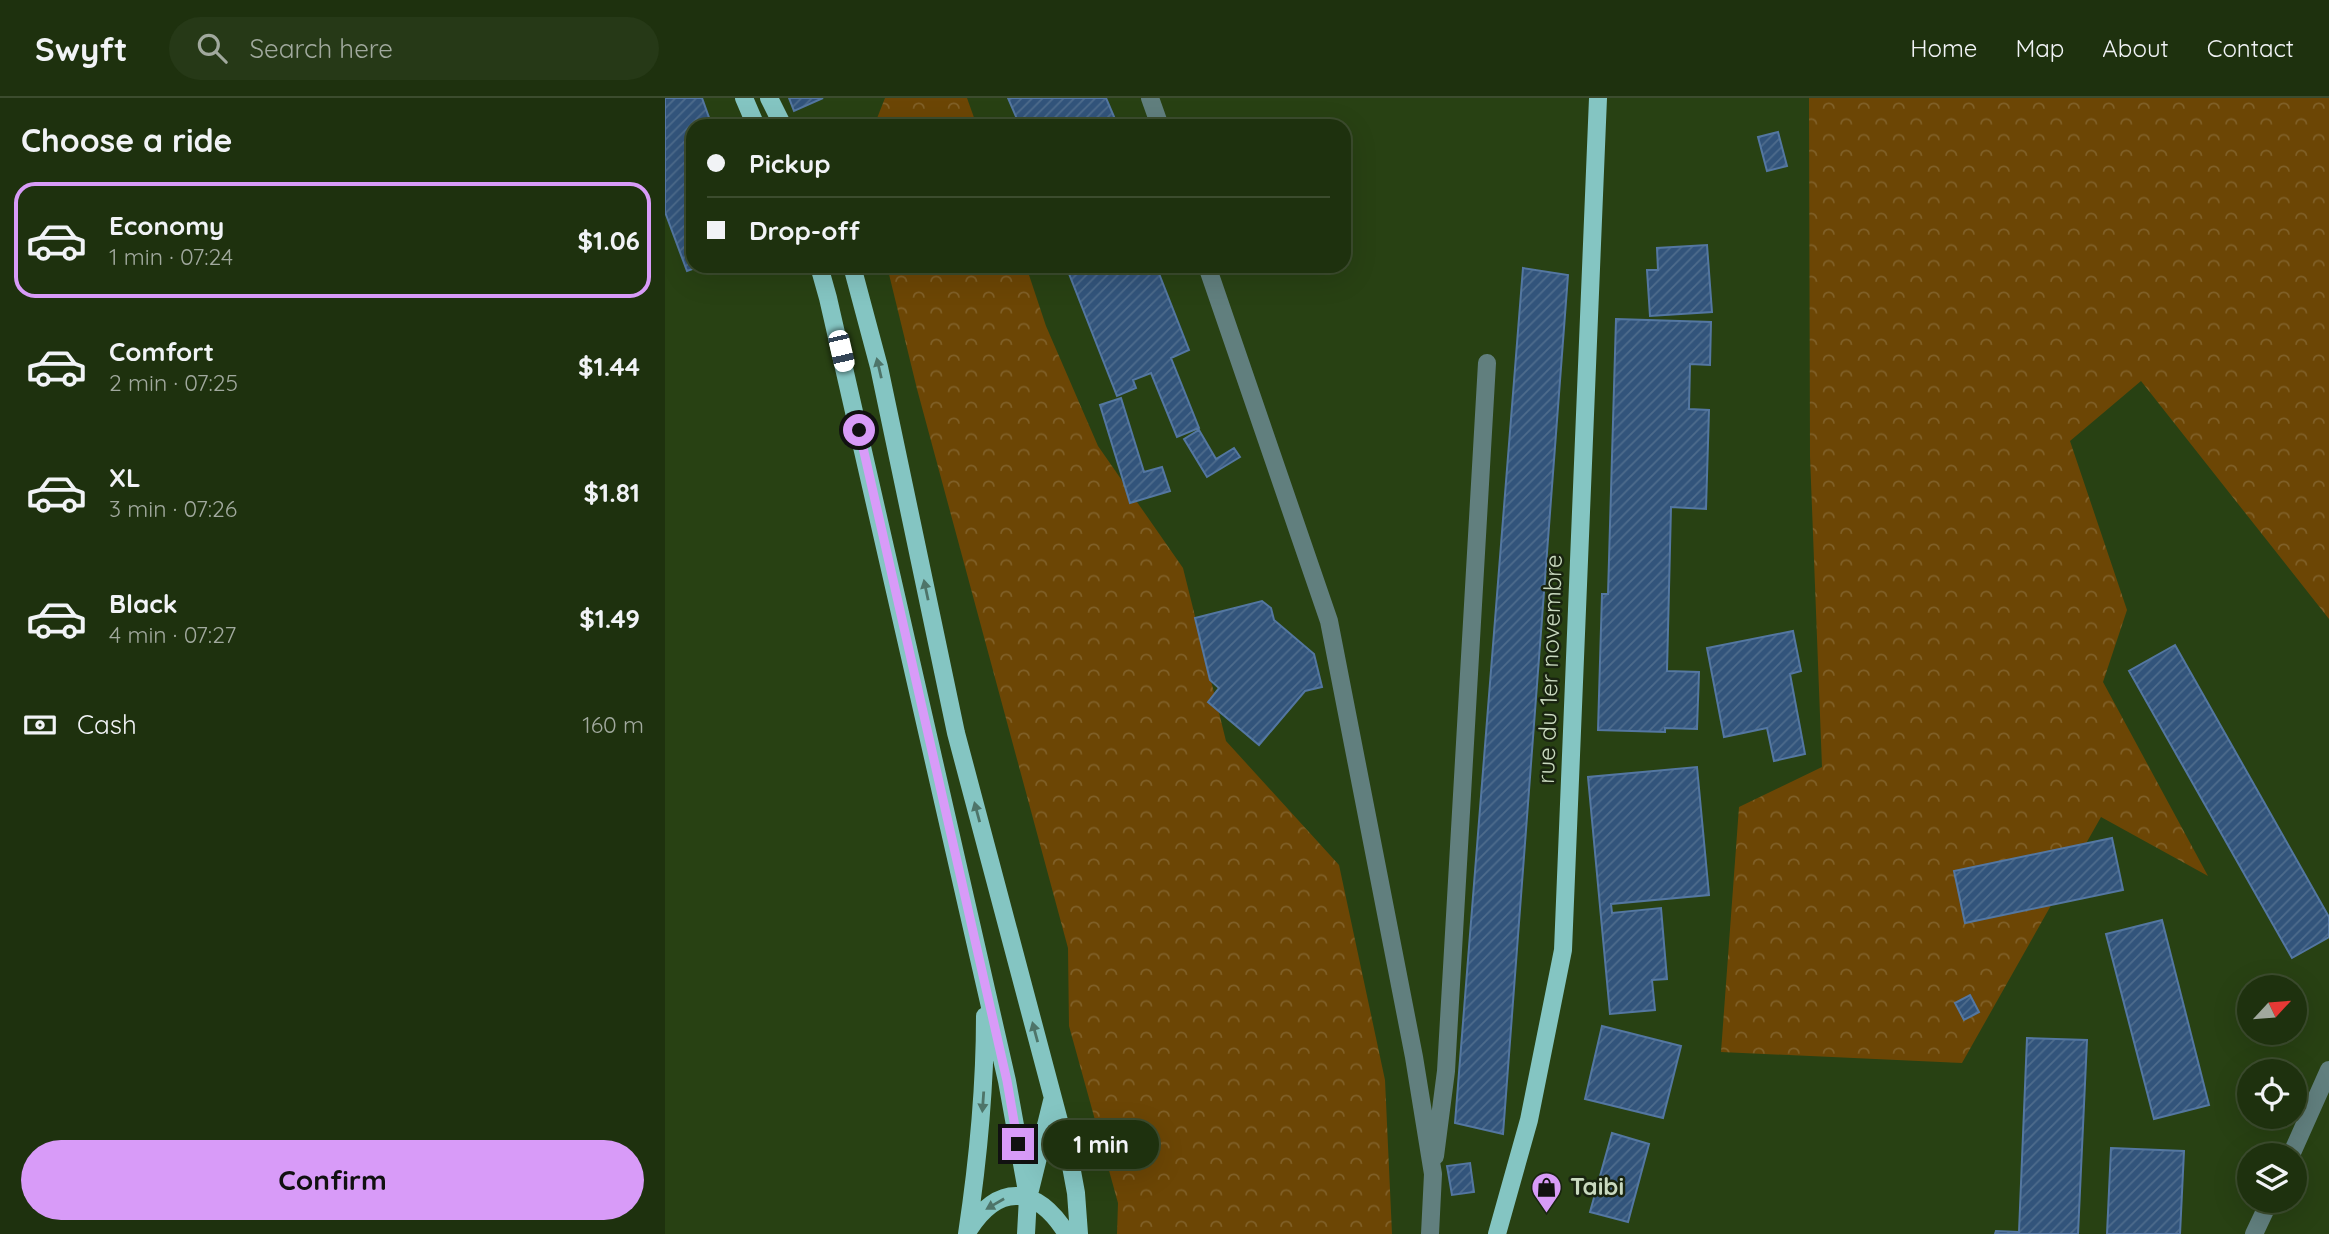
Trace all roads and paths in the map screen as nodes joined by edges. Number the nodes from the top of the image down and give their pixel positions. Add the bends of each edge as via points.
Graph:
1 (744, 98) edge
2 (769, 98) edge
3 (1150, 98) edge
4 (1598, 98) edge
5 (753, 119) edge
6 (780, 119) edge
7 (1158, 119) edge
8 (821, 273) edge
9 (854, 273) edge
10 (1209, 273) edge
11 (1487, 363) dead end
12 (985, 985) junction
13 (2329, 1070) edge
14 (1052, 1098) junction
15 (2296, 1143) edge
16 (1433, 1174) junction
17 (1028, 1197) junction
18 (2264, 1213) edge
19 (967, 1234) edge
20 (1016, 1234) edge
21 (1026, 1234) edge
22 (1067, 1234) edge
23 (1079, 1234) edge
24 (1430, 1234) edge
25 (1497, 1234) edge
26 (2254, 1234) edge

1 - 5 main road
2 - 6 main road
3 - 7 street
4 - 25 main road, rue du 1er novembre via 1563,950 1529,1120
8 - 12 main road
14 -> 9 main road via 956,733 879,366
10 - 16 street via 1329,621
11 - 16 street via 1446,1071
12 - 17 main road
12 -> 19 main road via 981,1133
13 - 15 street
14 - 17 main road
14 - 23 main road via 1076,1193
16 - 24 street
17 -> 19 main road via 996,1201 978,1215
17 - 20 main road
17 - 21 main road
17 - 22 main road via 1045,1205
18 - 26 street

